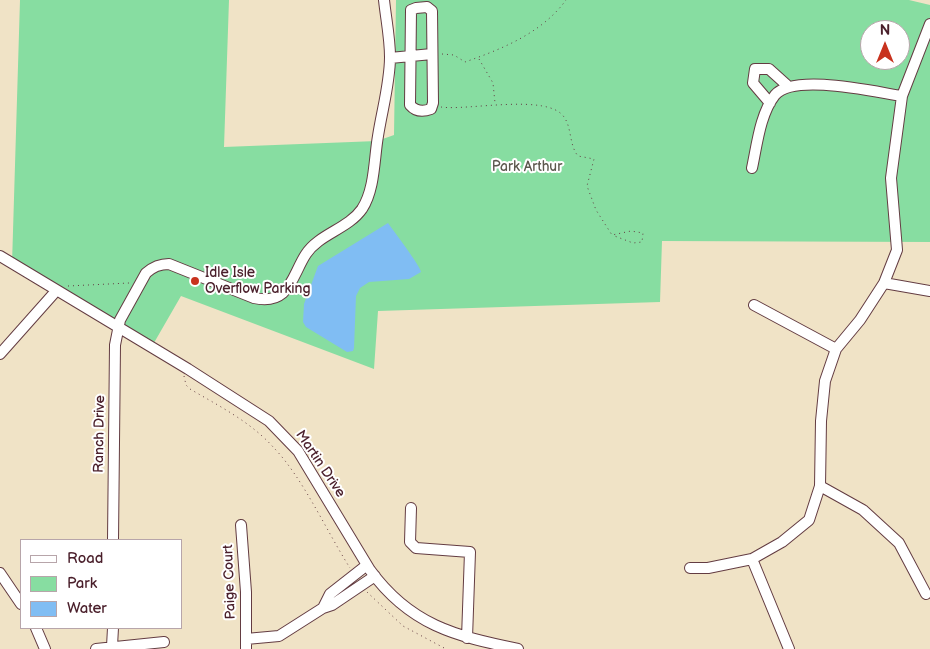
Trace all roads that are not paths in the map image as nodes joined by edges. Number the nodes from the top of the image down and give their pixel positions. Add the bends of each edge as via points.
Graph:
1 (384, 0) edge
2 (930, 24) edge
3 (432, 54) junction
4 (410, 55) junction
5 (390, 58) junction
6 (789, 87) junction
7 (902, 96) junction
8 (770, 103) junction
9 (752, 168) dead end
10 (0, 256) edge
11 (884, 283) junction
12 (61, 289) junction
13 (930, 291) edge
14 (754, 305) dead end
15 (117, 328) junction
16 (836, 349) junction
17 (0, 354) edge
18 (820, 486) junction
19 (411, 508) dead end
20 (241, 525) dead end
21 (114, 539) edge
22 (752, 559) junction
23 (367, 565) junction
24 (690, 568) dead end
25 (0, 573) edge
26 (375, 576) junction
27 (926, 594) dead end
28 (20, 603) edge
29 (323, 608) junction
30 (36, 629) edge
31 (113, 629) edge
32 (467, 638) junction
33 (164, 642) dead end
34 (246, 644) edge
35 (112, 646) junction
36 (45, 649) edge
37 (96, 649) edge
38 (518, 649) edge
39 (789, 649) edge

1 - 5 street
2 - 7 street
3 - 4 street
3 - 4 street via 432,11 422,7 411,10
3 - 4 street via 434,103 431,110 422,112 410,105
4 - 5 street
5 - 15 street via 374,173 363,207 355,218 311,249 289,288 282,294 260,300 162,264 152,268 140,283
6 - 7 street via 814,84
6 - 8 street via 776,94
6 - 8 street via 769,69 755,69 753,83
7 - 11 street via 891,178 897,250
8 - 9 street
10 - 12 street, Martin Drive
11 - 13 street
11 - 16 street
12 - 15 street, Martin Drive
12 - 17 street
14 - 16 street
15 - 21 street, Ranch Drive
15 - 23 street, Martin Drive via 254,409 283,433 311,471
16 - 18 street via 825,381
18 - 22 street via 809,520 782,542
18 - 27 street via 863,510 899,543
19 - 32 street via 410,542 416,548 470,552
20 - 34 street, Paige Court
22 - 24 street via 708,568
22 - 39 street
23 - 26 street, Martin Drive
23 - 29 street via 330,594
25 - 28 street
26 - 29 street
26 - 32 street, Martin Drive via 393,598 418,617
29 - 34 street via 279,636
30 - 36 street
31 - 35 street
32 - 38 street, Martin Drive
33 - 35 street
35 - 37 street

